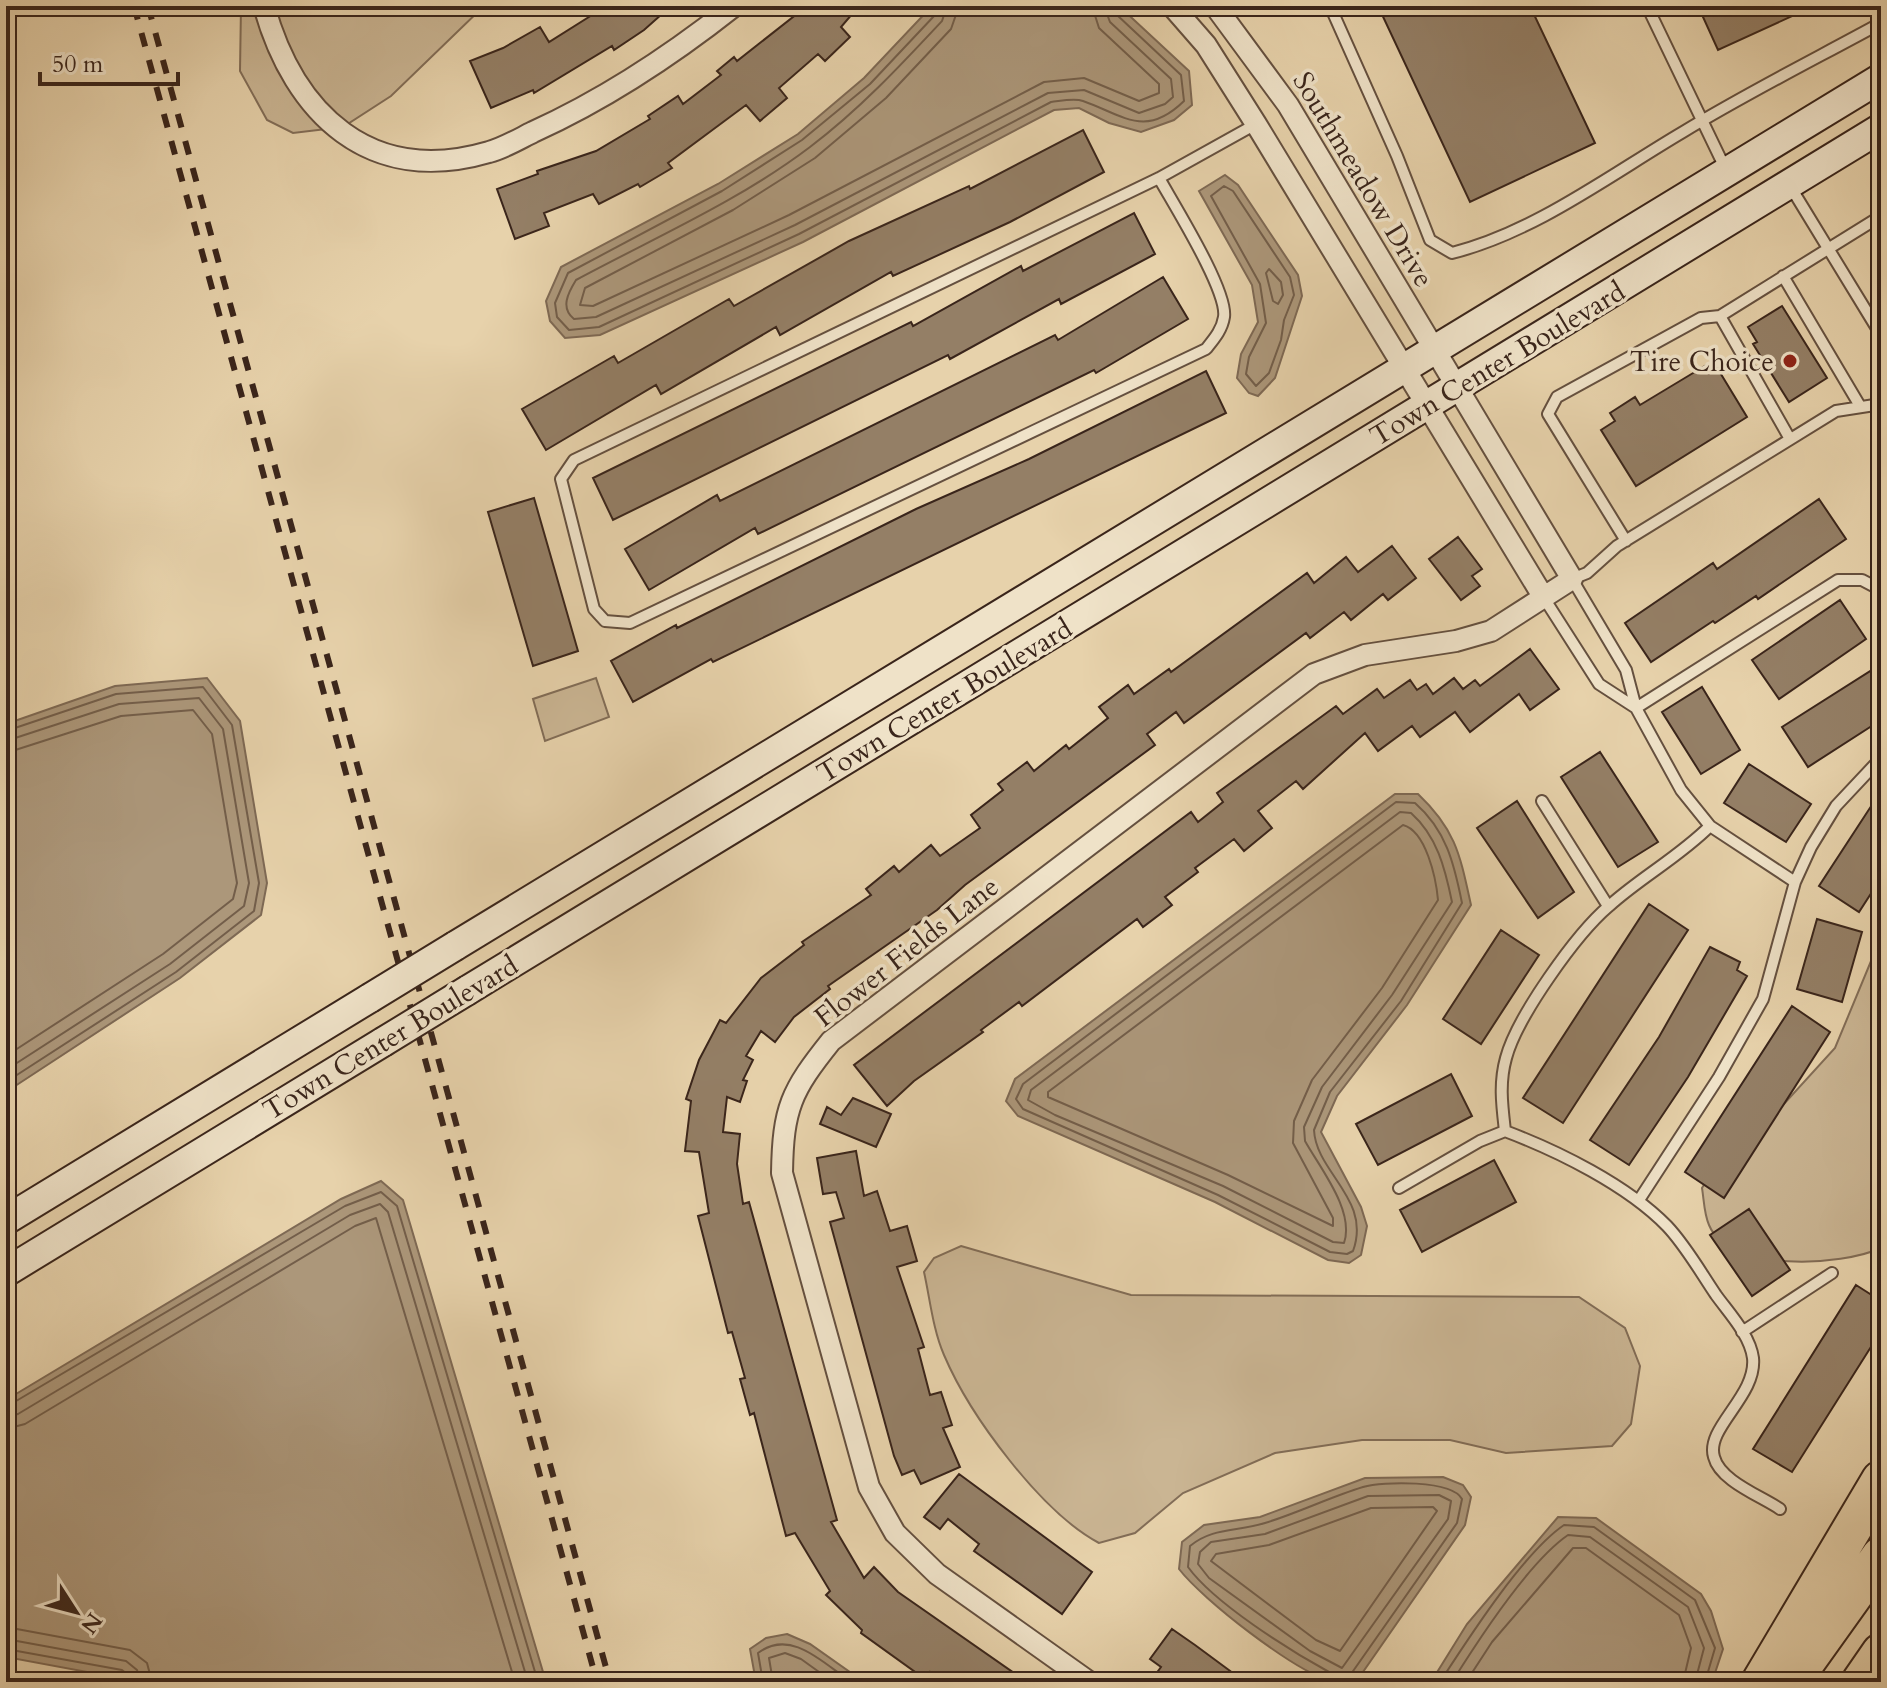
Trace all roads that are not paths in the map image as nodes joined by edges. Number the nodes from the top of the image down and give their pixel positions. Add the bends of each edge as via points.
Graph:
1 (264, 6) edge
2 (734, 6) edge
3 (1172, 6) edge
4 (1215, 6) edge
5 (1330, 6) edge
6 (1647, 6) edge
7 (1881, 23) edge
8 (1881, 78) edge
9 (1288, 105) junction
10 (1702, 120) junction
11 (1256, 124) junction
12 (1881, 128) edge
13 (1727, 171) junction
14 (1159, 178) junction
15 (1789, 184) junction
16 (1881, 216) edge
17 (1828, 248) junction
18 (1783, 276) junction
19 (1720, 316) junction
20 (1881, 335) edge
21 (1435, 350) junction
22 (1404, 369) junction
23 (1457, 387) junction
24 (1881, 404) edge
25 (1427, 405) junction
26 (1860, 406) junction
27 (1790, 439) junction
28 (1626, 541) junction
29 (1572, 579) junction
30 (1881, 590) edge
31 (1544, 598) junction
32 (1636, 708) junction
33 (1881, 758) edge
34 (1542, 801) dead end
35 (1710, 826) junction
36 (1795, 882) junction
37 (1608, 906) junction
38 (1505, 1131) junction
39 (1399, 1188) dead end
40 (1639, 1200) junction
41 (6, 1220) edge
42 (6, 1272) edge
43 (1832, 1273) dead end
44 (1742, 1332) junction
45 (1881, 1480) edge
46 (1780, 1509) dead end
47 (1881, 1556) edge
48 (1881, 1653) edge
49 (1078, 1679) edge
50 (1761, 1682) edge
51 (1791, 1682) edge
52 (1861, 1682) edge

1 - 2 street via 293,82 317,112 381,153 432,159 489,152 577,112 685,45
3 - 11 street via 1206,45
4 - 9 street, Southmeadow Drive
5 - 10 lane via 1430,240 1452,253 1487,244 1538,218
6 - 10 lane
7 - 10 lane
8 - 13 main road, Town Center Boulevard
9 - 11 street
9 - 21 street, Southmeadow Drive
10 - 13 lane
11 - 14 lane
11 - 22 street
12 - 15 main road, Town Center Boulevard
13 - 21 main road, Town Center Boulevard
14 - 14 lane via 574,460 561,479 594,609 605,621 630,623 1206,349 1225,316 1221,293
15 - 17 lane
15 - 23 main road, Town Center Boulevard
16 - 17 lane
17 - 18 lane
17 - 20 lane
18 - 19 lane
18 - 26 lane
19 - 27 lane
19 - 28 lane via 1701,318 1557,397 1548,414
21 - 22 main road, Town Center Boulevard
21 - 23 street, Southmeadow Drive
22 - 25 street
22 - 41 main road, Town Center Boulevard, bridge
23 - 25 main road, Town Center Boulevard
23 - 29 street, Southmeadow Drive
24 - 26 lane
25 - 31 street
25 - 42 main road, Town Center Boulevard, bridge
26 - 27 lane via 1836,411
27 - 28 lane
28 - 29 lane
29 - 31 street, Flower Fields Lane
29 - 32 lane via 1626,670
30 - 32 lane via 1862,580 1838,580
31 - 32 lane via 1599,684
31 - 49 street, Flower Fields Lane via 1491,631 1365,655 1314,674 831,1041 798,1082 783,1125 782,1173 869,1487 895,1533 937,1574
32 - 35 lane via 1681,790
33 - 36 lane via 1836,806
34 - 37 lane
35 - 36 lane
35 - 37 lane via 1685,851
36 - 40 lane via 1763,999
37 - 38 lane via 1555,966 1507,1055 1500,1091
38 - 39 lane
38 - 40 lane
40 - 44 lane via 1669,1229
43 - 44 lane
44 - 46 lane via 1753,1357 1750,1386 1715,1438 1713,1456 1723,1472
45 - 50 highway
47 - 51 highway
48 - 52 highway

